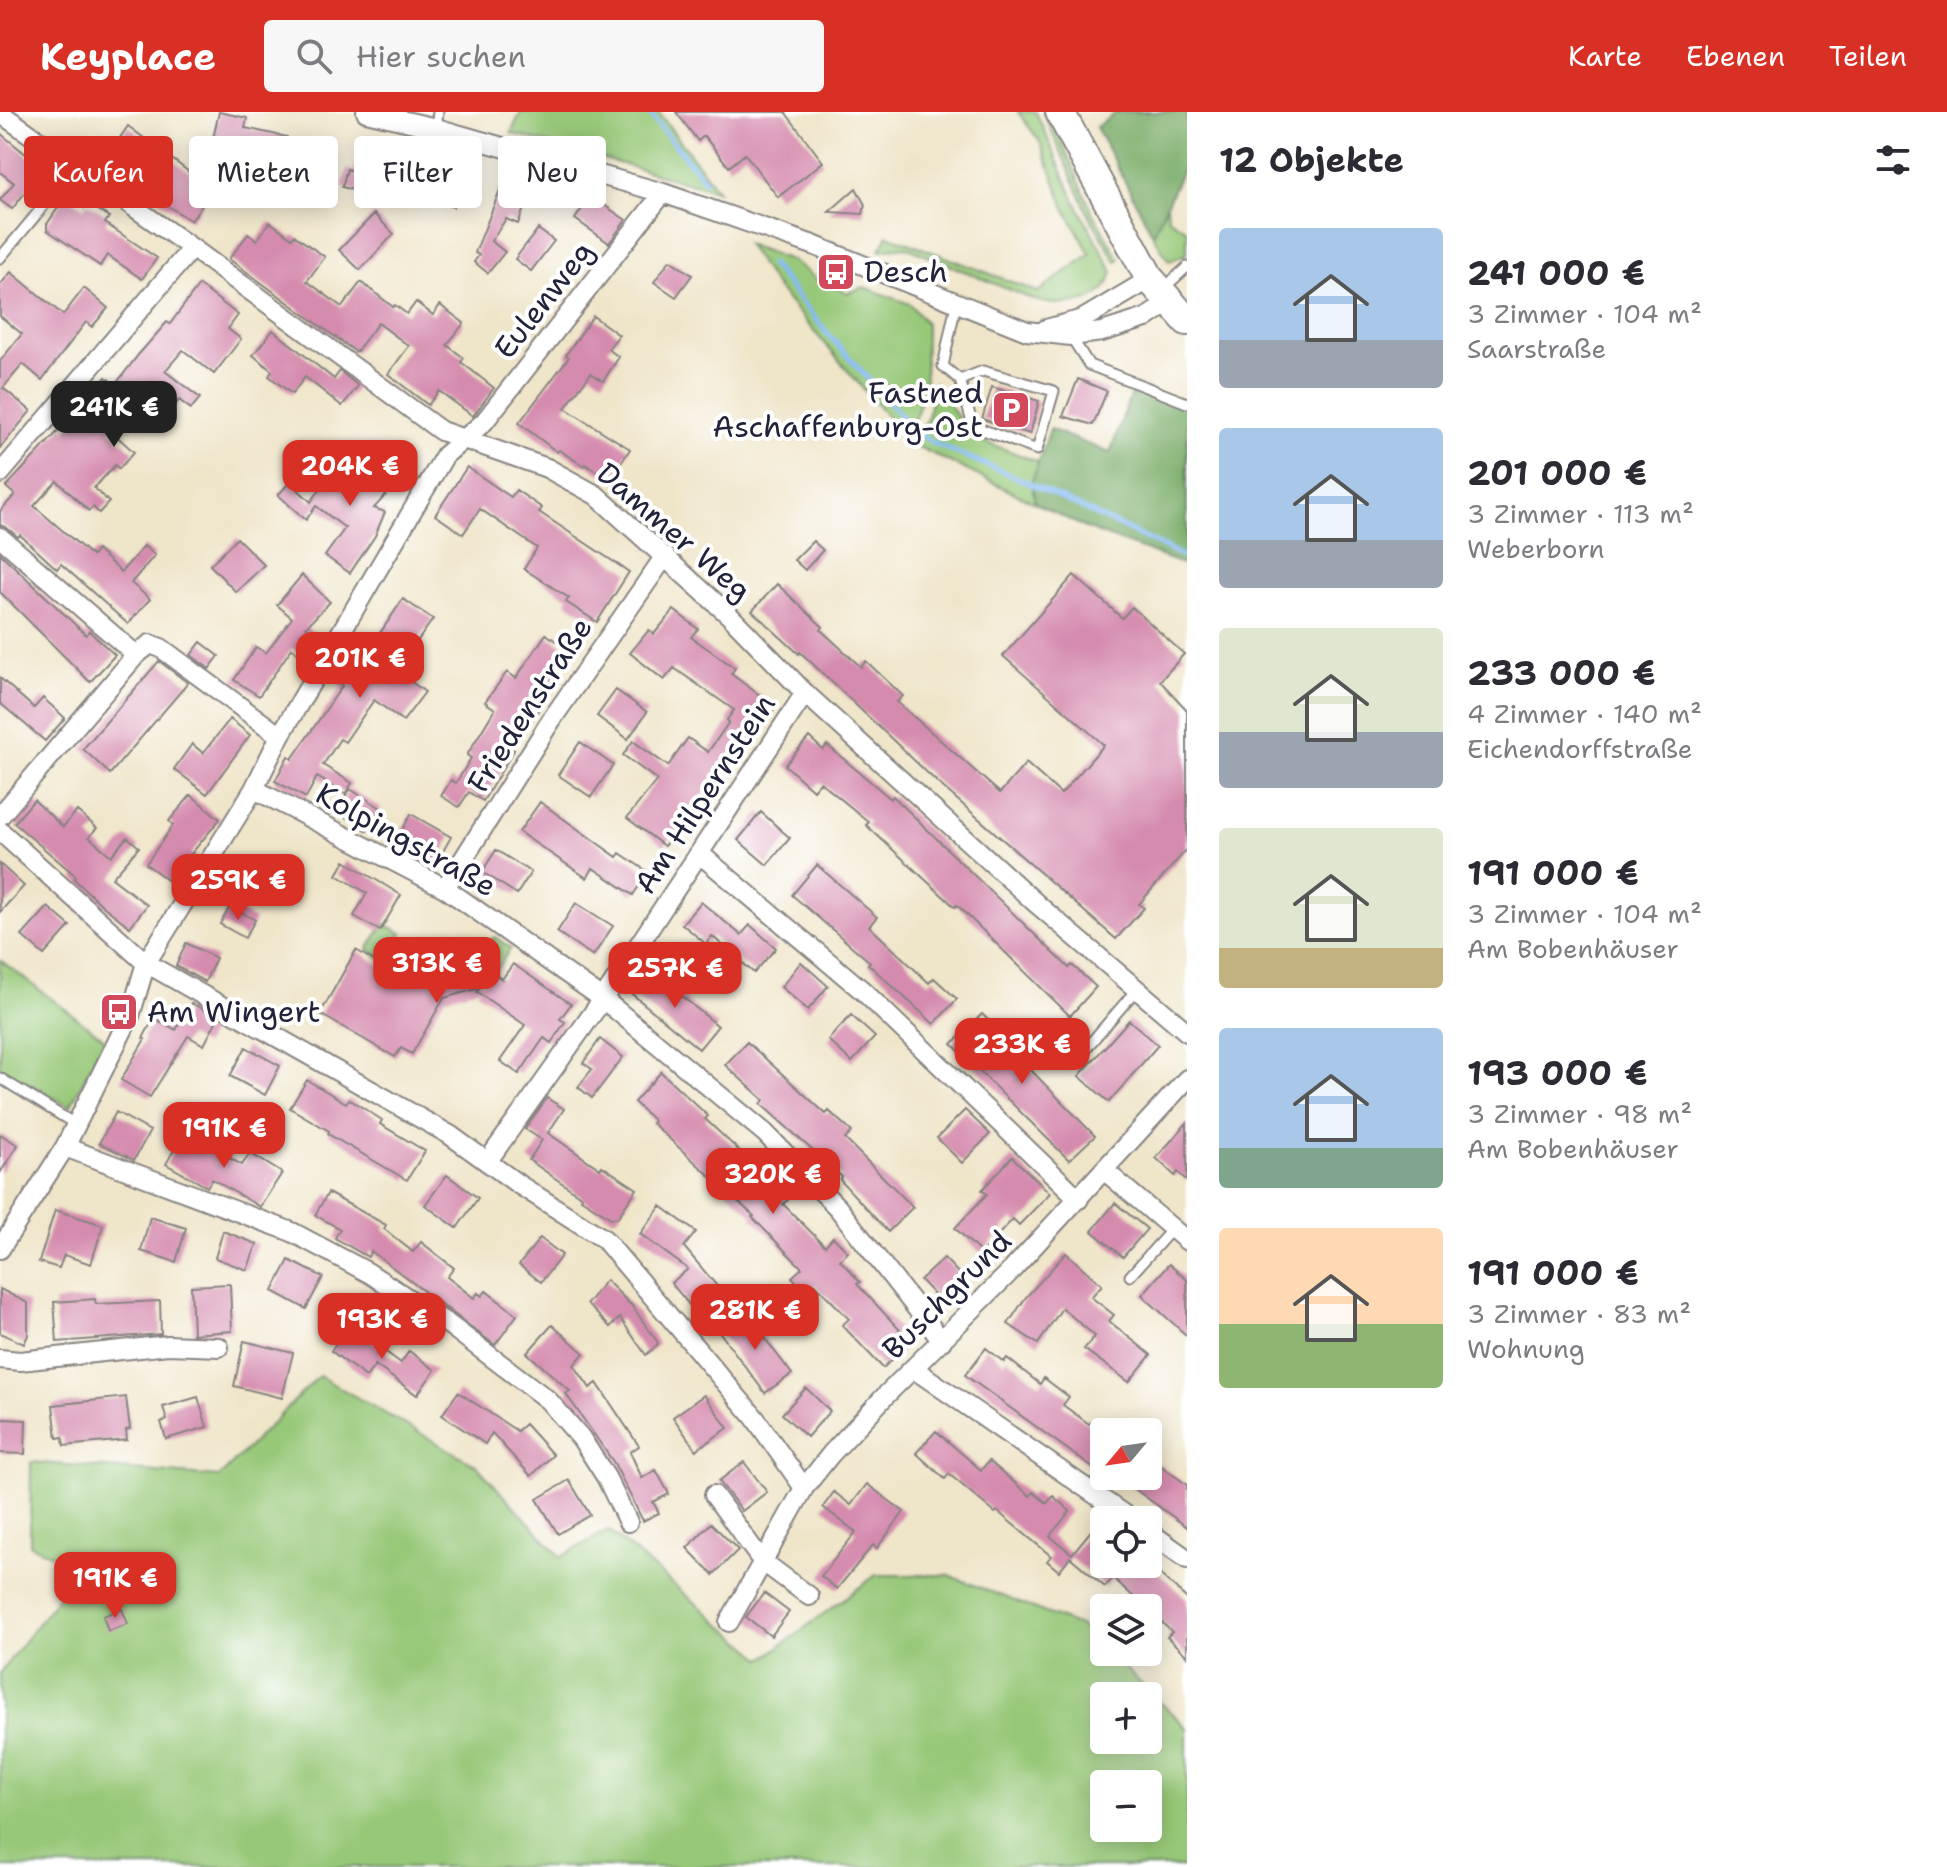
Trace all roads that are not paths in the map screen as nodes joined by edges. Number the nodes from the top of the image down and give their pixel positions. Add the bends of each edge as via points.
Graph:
1 (366, 112) edge
2 (1060, 112) edge
3 (0, 113) edge
4 (437, 120) edge
5 (32, 136) edge
6 (663, 193) junction
7 (42, 208) edge
8 (135, 208) edge
9 (192, 248) junction
10 (0, 258) edge
11 (1187, 267) edge
12 (1166, 299) edge
13 (956, 304) junction
14 (1069, 330) junction
15 (960, 380) junction
16 (1187, 403) edge
17 (466, 439) junction
18 (0, 474) edge
19 (0, 537) edge
20 (665, 556) junction
21 (136, 655) junction
22 (805, 693) junction
23 (280, 736) junction
24 (254, 789) junction
25 (0, 816) edge
26 (0, 831) edge
27 (700, 854) junction
28 (445, 888) junction
29 (146, 963) junction
30 (1137, 989) junction
31 (603, 999) junction
32 (1187, 1032) edge
33 (1075, 1061) dead end
34 (0, 1078) edge
35 (1187, 1079) edge
36 (75, 1124) junction
37 (65, 1147) junction
38 (487, 1162) junction
39 (1105, 1171) junction
40 (1079, 1199) junction
41 (1173, 1228) junction
42 (1187, 1241) edge
43 (0, 1249) edge
44 (1130, 1276) dead end
45 (942, 1341) junction
46 (219, 1347) dead end
47 (0, 1359) edge
48 (914, 1369) junction
49 (804, 1488) junction
50 (714, 1495) dead end
51 (1112, 1506) edge
52 (628, 1522) dead end
53 (1162, 1541) edge
54 (1187, 1559) edge
55 (762, 1561) junction
56 (809, 1596) dead end
57 (729, 1622) dead end

1 - 4 street
2 - 12 main road
3 - 5 street, Dammer Weg
4 - 6 street
6 - 13 street via 813,245
6 - 17 street, Eulenweg
7 - 10 lane
8 - 9 street, Dammer Weg
9 - 17 street, Dammer Weg via 441,431
9 - 18 street
11 - 12 lane
12 - 14 street via 1105,307
12 - 14 street via 1146,318 1124,326
13 - 14 street via 1027,331
13 - 15 lane via 943,366
14 - 16 lane via 1089,365
15 - 15 lane via 973,426 1037,450 1054,391 983,371
17 - 20 street, Dammer Weg via 535,463 596,495
17 - 23 street, Eulenweg via 445,455
19 - 21 street
20 - 22 street, Dammer Weg
20 - 28 street, Friedenstraße via 552,719
21 - 23 street via 150,644 161,648
21 - 25 street
22 - 27 street, Am Hilpernstein
22 - 30 street, Dammer Weg
23 - 24 street, Eulenweg
24 - 28 street, Kolpingstraße
24 - 29 street, Eulenweg
26 - 29 street
27 - 31 street, Am Hilpernstein
27 - 40 street via 863,991
28 - 31 street, Kolpingstraße
29 - 36 street, Eulenweg via 130,1016
29 - 38 street via 450,1135
30 - 32 street, Dammer Weg
30 - 33 lane
31 - 38 street, Am Hilpernstein
31 - 45 street, Kolpingstraße via 765,1133 838,1208
34 - 36 lane
35 - 39 street, Buschgrund
36 - 37 street, Eulenweg
37 - 43 street, Eulenweg
37 - 52 street via 292,1232 448,1324 548,1400 581,1438
38 - 49 street via 604,1239 755,1418
39 - 40 street, Buschgrund
39 - 41 street
40 - 45 street, Buschgrund
41 - 42 street
41 - 44 lane
45 - 48 street, Buschgrund
46 - 47 street via 168,1345
48 - 49 street, Buschgrund via 859,1422
48 - 51 street
49 - 55 street, Buschgrund
50 - 55 street
53 - 54 street
55 - 56 street
55 - 57 street, Buschgrund

